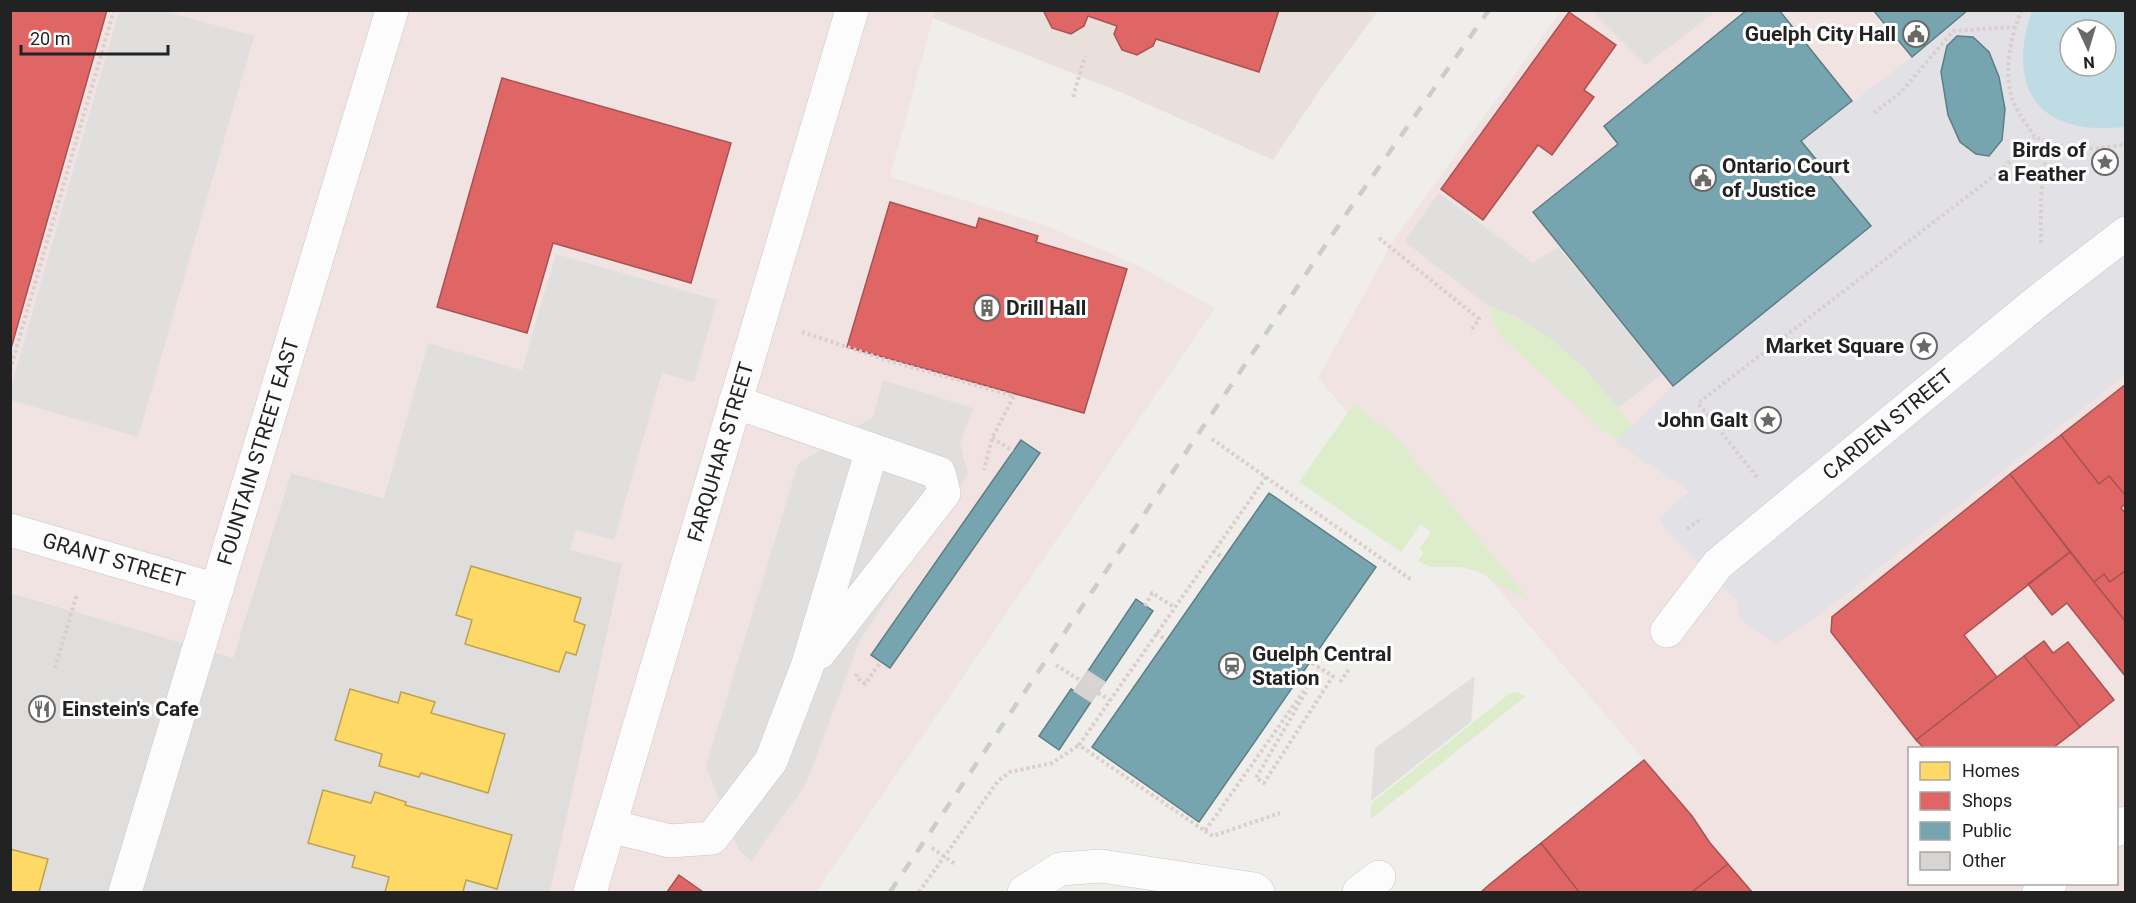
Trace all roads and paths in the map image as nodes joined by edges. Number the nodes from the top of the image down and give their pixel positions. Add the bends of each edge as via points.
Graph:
1 (114, 10) edge
2 (392, 10) edge
3 (852, 10) edge
4 (2022, 10) edge
5 (2014, 27) junction
6 (1085, 56) dead end
7 (1073, 97) dead end
8 (1874, 112) dead end
9 (2035, 137) junction
10 (2047, 142) junction
11 (2126, 144) edge
12 (2126, 233) edge
13 (1379, 238) dead end
14 (2040, 251) dead end
15 (1470, 332) dead end
16 (10, 370) edge
17 (735, 402) junction
18 (992, 438) dead end
19 (1212, 439) dead end
20 (872, 450) junction
21 (1013, 451) dead end
22 (1766, 470) dead end
23 (1266, 477) junction
24 (1757, 477) junction
25 (1752, 482) dead end
26 (10, 530) edge
27 (1213, 551) junction
28 (90, 553) junction
29 (1223, 558) dead end
30 (1413, 581) dead end
31 (217, 590) junction
32 (1145, 606) dead end
33 (1174, 607) junction
34 (1667, 631) dead end
35 (1156, 633) junction
36 (1166, 640) dead end
37 (1310, 662) dead end
38 (1056, 665) dead end
39 (807, 667) junction
40 (55, 668) dead end
41 (1320, 668) junction
42 (1350, 668) dead end
43 (1081, 681) dead end
44 (1340, 682) dead end
45 (1098, 693) dead end
46 (1110, 700) junction
47 (1079, 745) junction
48 (1280, 813) dead end
49 (610, 826) junction
50 (1205, 831) junction
51 (932, 848) dead end
52 (944, 856) junction
53 (955, 864) dead end
54 (125, 892) edge
55 (590, 892) edge
56 (919, 892) edge
57 (1024, 892) edge
58 (1258, 892) edge

1 - 16 path
2 - 31 street, FOUNTAIN STREET EAST
3 - 17 street, FARQUHAR STREET
4 - 5 path
5 - 8 path via 1953,31 1901,92
5 - 9 path via 2008,63 2013,100
6 - 7 path
9 - 10 path
9 - 24 path via 2000,172 1698,403
10 - 11 path via 2064,147 2106,148
10 - 14 path
12 - 34 street, CARDEN STREET via 1718,564
13 - 15 path via 1479,319
17 - 20 street
17 - 49 street, FARQUHAR STREET
18 - 21 path
19 - 23 path
20 - 39 street
20 - 39 street via 939,473 944,493
22 - 24 path
23 - 27 path
23 - 30 path
24 - 25 path
26 - 28 street, GRANT STREET
27 - 29 path
27 - 33 path
28 - 31 street, GRANT STREET
28 - 40 path
31 - 54 street, FOUNTAIN STREET EAST
32 - 33 path via 1152,593
33 - 35 path
35 - 36 path
35 - 46 path
37 - 41 path
38 - 43 path
39 - 49 street via 771,761 712,838 670,841
41 - 41 path via 1256,777 1264,783 1333,676
41 - 50 path
42 - 44 path
45 - 46 path
46 - 47 path
47 - 50 path
47 - 52 path via 1052,763 1010,772 998,781
48 - 50 path via 1214,836
49 - 55 street, FARQUHAR STREET
51 - 52 path
52 - 53 path
52 - 56 path
57 - 58 street via 1060,869 1101,866

